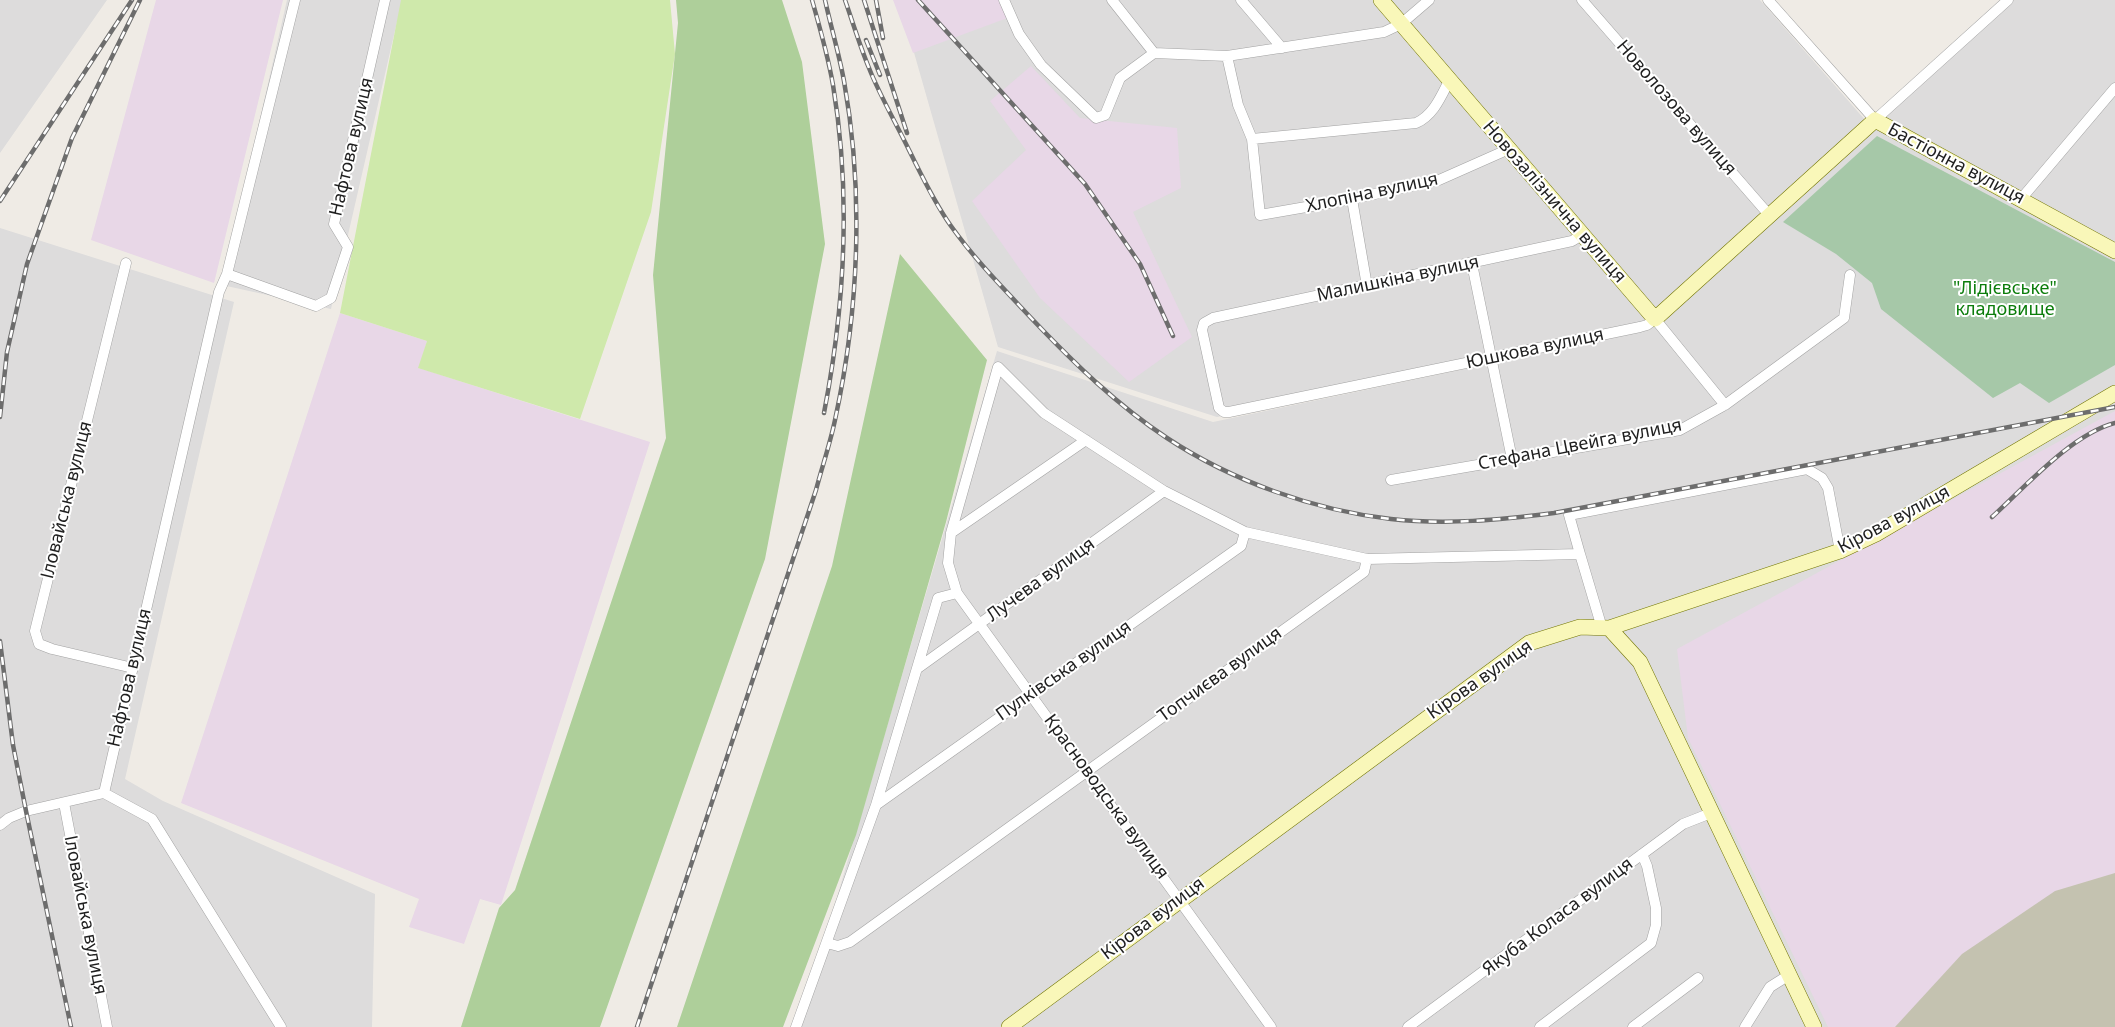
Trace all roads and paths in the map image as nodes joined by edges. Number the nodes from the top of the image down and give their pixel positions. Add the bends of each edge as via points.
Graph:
1 (295, 0) edge
2 (385, 0) edge
3 (1004, 0) edge
4 (1112, 0) edge
5 (1242, 0) edge
6 (1381, 0) edge
7 (1429, 0) edge
8 (1582, 0) edge
9 (1768, 0) edge
10 (2008, 0) edge
11 (1401, 24) junction
12 (1282, 48) junction
13 (1154, 53) junction
14 (1227, 56) junction
15 (1450, 79) junction
16 (2115, 88) edge
17 (1876, 120) junction
18 (1252, 139) junction
19 (1509, 149) junction
20 (1352, 199) junction
21 (2021, 199) junction
22 (1770, 216) junction
23 (1582, 235) junction
24 (2115, 251) edge
25 (126, 263) dead end
26 (1472, 264) junction
27 (227, 274) junction
28 (1850, 275) dead end
29 (1367, 286) junction
30 (1212, 318) joint
31 (1655, 319) junction
32 (1492, 358) junction
33 (2115, 393) edge
34 (1725, 405) junction
35 (1086, 440) junction
36 (1512, 459) junction
37 (1391, 480) dead end
38 (1164, 491) junction
39 (1246, 532) junction
40 (951, 534) junction
41 (1840, 550) junction
42 (1580, 554) junction
43 (1368, 559) junction
44 (957, 593) junction
45 (979, 624) junction
46 (1606, 628) junction
47 (133, 668) junction
48 (918, 668) junction
49 (1031, 695) junction
50 (1086, 772) junction
51 (104, 794) junction
52 (64, 803) junction
53 (876, 805) junction
54 (1711, 812) junction
55 (0, 824) edge
56 (1642, 854) junction
57 (1180, 899) junction
58 (827, 943) junction
59 (1789, 975) junction
60 (1698, 978) dead end
61 (107, 1027) edge
62 (281, 1027) edge
63 (796, 1027) edge
64 (1009, 1027) edge
65 (1272, 1027) edge
66 (1408, 1027) edge
67 (1540, 1027) edge
68 (1633, 1027) edge
69 (1745, 1027) edge
70 (1814, 1027) edge

1 - 27 street, Нафтова вулиця
2 - 27 street, Нафтова вулиця via 334,224 348,248 331,298 316,306
3 - 13 street via 1019,34 1041,65 1096,118 1105,116 1120,78
4 - 13 street
5 - 12 street
6 - 11 main road, Новозалізнична вулиця
7 - 11 street
8 - 22 street, Новолозова вулиця
9 - 17 street
10 - 17 street, Бастіонна вулиця
11 - 12 street via 1384,32
11 - 15 main road, Новозалізнична вулиця
12 - 14 street
13 - 14 street
14 - 18 street via 1238,106
15 - 18 street via 1433,109 1416,123
15 - 19 main road, Новозалізнична вулиця
16 - 21 street
17 - 21 main road, Бастіонна вулиця
17 - 22 main road, Юшкова вулиця
18 - 20 street, Хлопіна вулиця via 1260,216
19 - 20 street, Хлопіна вулиця via 1438,180
19 - 23 main road, Новозалізнична вулиця
20 - 29 street
21 - 24 main road, Бастіонна вулиця
22 - 31 main road, Юшкова вулиця
23 - 26 street, Малишкіна вулиця via 1572,241
23 - 31 main road, Новозалізнична вулиця
25 - 47 street, Іловайська вулиця via 35,631 39,644 52,649
26 - 29 street, Малишкіна вулиця
26 - 32 street
27 - 47 street, Нафтова вулиця via 219,292
28 - 34 street, Стефана Цвейга вулиця via 1844,318
29 - 30 street, Малишкіна вулиця
30 - 32 street, Юшкова вулиця via 1204,323 1202,330 1218,404 1224,412
31 - 32 street, Юшкова вулиця via 1640,327
31 - 34 street, Новозалізнична вулиця
32 - 36 street
33 - 41 main road, Кірова вулиця via 1876,534
34 - 36 street, Стефана Цвейга вулиця via 1680,430
35 - 38 street
35 - 40 street
35 - 40 street, Красноводська вулиця via 1044,413 998,367
36 - 37 street, Стефана Цвейга вулиця
38 - 39 street
38 - 45 street, Лучева вулиця
39 - 43 street
39 - 49 street, Пулківська вулиця via 1241,546
40 - 44 street, Красноводська вулиця via 948,563
41 - 42 street via 1828,488 1822,478 1808,469 1569,515
41 - 46 main road, Кірова вулиця
42 - 43 street
42 - 46 street
43 - 50 street, Топчиєва вулиця via 1364,572
44 - 45 street, Красноводська вулиця
44 - 48 street via 938,598
45 - 48 street, Лучева вулиця
45 - 49 street, Красноводська вулиця
46 - 54 main road via 1640,662
46 - 57 main road, Кірова вулиця via 1580,627 1529,643
47 - 51 street, Нафтова вулиця
48 - 53 street
49 - 50 street, Красноводська вулиця
49 - 53 street, Пулківська вулиця
50 - 57 street, Красноводська вулиця
50 - 58 street, Топчиєва вулиця via 850,942 838,946
51 - 52 street
51 - 62 street via 152,819
52 - 55 street via 26,811
52 - 61 street, Іловайська вулиця
53 - 58 street
54 - 56 street, Якуба Коласа вулиця via 1683,824
54 - 59 main road
56 - 66 street, Якуба Коласа вулиця
56 - 67 street via 1656,908 1651,943
57 - 64 main road, Кірова вулиця
57 - 65 street, Красноводська вулиця
58 - 63 street
59 - 69 street via 1770,986
59 - 70 main road
60 - 68 street

